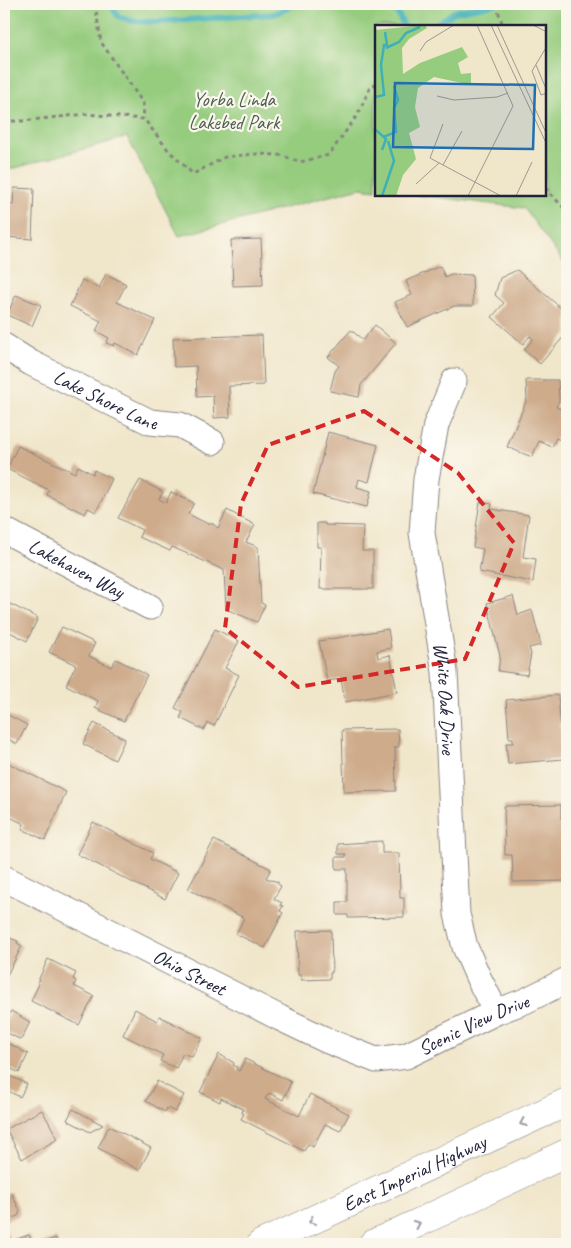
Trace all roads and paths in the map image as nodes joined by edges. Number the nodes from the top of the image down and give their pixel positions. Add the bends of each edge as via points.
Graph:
1 (16, 4) edge
2 (95, 4) edge
3 (496, 4) edge
4 (4, 8) edge
5 (503, 25) edge
6 (375, 85) edge
7 (144, 119) junction
8 (4, 121) edge
9 (546, 189) edge
10 (567, 211) edge
11 (4, 346) edge
12 (454, 381) dead end
13 (212, 442) dead end
14 (4, 530) edge
15 (150, 607) dead end
16 (4, 878) edge
17 (567, 980) edge
18 (496, 1012) junction
19 (376, 1060) joint
20 (567, 1102) edge
21 (567, 1154) edge
22 (262, 1244) edge
23 (373, 1244) edge

1 - 4 path
2 - 7 path via 102,42 142,103
3 - 5 path
6 - 7 path via 329,155 300,162 280,155 225,157 193,174
7 - 8 path via 86,114
9 - 10 path
11 - 13 street, Lake Shore Lane via 31,363 150,422 180,426
12 - 18 street, White Oak Drive via 436,425 426,479 422,533 445,672 457,914 465,947
14 - 15 street, Lakehaven Way
16 - 19 street, Ohio Street via 280,1018
17 - 18 street, Scenic View Drive
18 - 19 street, Scenic View Drive via 406,1056
20 -> 22 highway, East Imperial Highway
23 -> 21 highway

